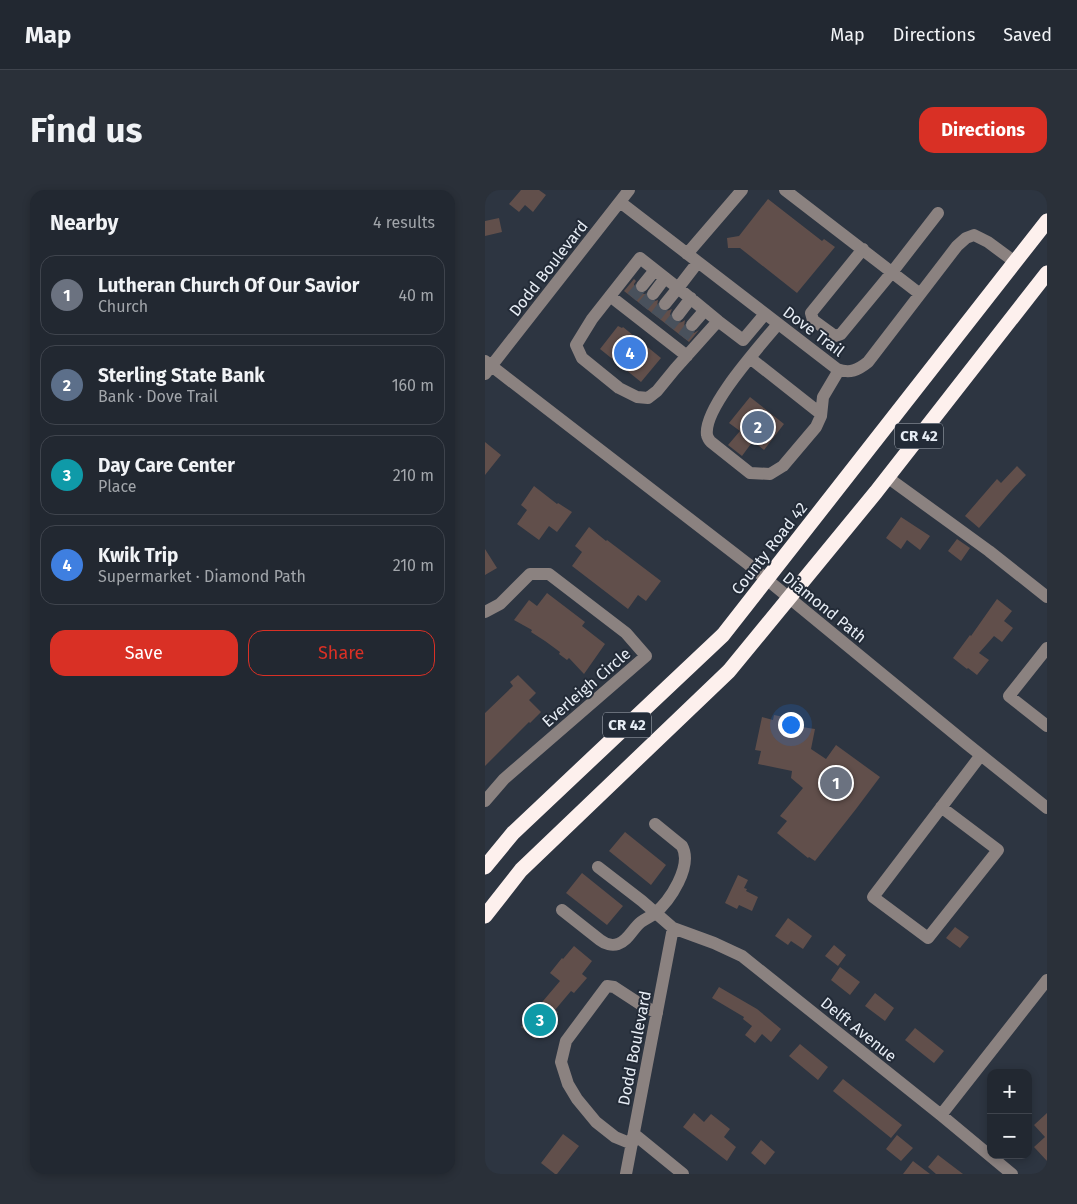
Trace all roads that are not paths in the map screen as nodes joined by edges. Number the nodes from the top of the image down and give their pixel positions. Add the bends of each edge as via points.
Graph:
1 (629, 190) edge
2 (742, 190) edge
3 (785, 190) edge
4 (620, 202) junction
5 (938, 213) dead end
6 (1047, 221) edge
7 (863, 249) junction
8 (687, 254) junction
9 (698, 262) junction
10 (1015, 262) junction
11 (655, 270) junction
12 (893, 271) junction
13 (1047, 273) edge
14 (665, 278) junction
15 (642, 286) tunnel mouth
16 (678, 288) junction
17 (653, 294) tunnel mouth
18 (920, 294) junction
19 (610, 296) junction
20 (691, 298) junction
21 (665, 304) tunnel mouth
22 (705, 310) junction
23 (765, 314) junction
24 (679, 315) tunnel mouth
25 (718, 321) junction
26 (778, 324) junction
27 (692, 325) tunnel mouth
28 (687, 356) junction
29 (750, 358) junction
30 (487, 367) edge
31 (839, 370) junction
32 (821, 414) junction
33 (887, 477) junction
34 (767, 580) junction
35 (1047, 596) edge
36 (788, 598) junction
37 (485, 612) edge
38 (1047, 648) edge
39 (1047, 726) edge
40 (981, 755) junction
41 (485, 801) edge
42 (941, 807) junction
43 (1047, 808) edge
44 (655, 824) dead end
45 (485, 867) edge
46 (598, 867) dead end
47 (562, 910) dead end
48 (655, 913) junction
49 (485, 916) edge
50 (673, 928) junction
51 (1047, 980) edge
52 (657, 1013) junction
53 (941, 1115) junction
54 (633, 1139) junction
55 (626, 1174) edge
56 (683, 1174) edge
57 (1012, 1174) edge

1 - 4 street, Dodd Boulevard
2 - 8 street
3 - 7 street
4 - 8 street, Dove Trail
4 - 30 street, Dodd Boulevard
5 - 12 street
6 - 10 highway, County Road 42 / CR 42
7 - 12 street
7 - 12 street via 811,313 813,320 835,336 841,334
8 - 9 street, Dove Trail
9 - 16 street
9 - 23 street, Dove Trail
10 - 18 street, Dove Trail via 974,235 957,246
10 - 34 highway, County Road 42 / CR 42
11 - 14 street
11 - 15 street
11 - 19 street via 640,258
12 - 18 street
13 - 33 highway, CR 42
14 - 16 street
14 - 17 street
16 - 20 street
16 - 21 street
18 - 31 street, Dove Trail via 868,362 852,371
19 - 28 street via 629,302 679,342
19 - 28 street via 576,345 582,358 619,388 637,397 648,398
20 - 22 street
20 - 24 street
22 - 25 street
22 - 27 street
23 - 25 street via 743,340
23 - 26 street, Dove Trail
25 - 28 street
26 - 29 street
26 - 31 street, Dove Trail
29 - 32 street
29 - 32 street via 723,392 709,423 707,436 750,473 771,474 783,466 816,427
30 - 34 street, Diamond Path
31 - 32 street via 823,397
33 - 35 street
33 - 36 highway, CR 42
34 - 36 street, Diamond Path
34 - 45 highway, County Road 42 / CR 42 via 723,635 513,833
36 - 40 street, Diamond Path
36 - 49 highway, CR 42 via 729,671 521,870
37 - 41 street, Everleigh Circle via 500,604 530,574 549,574 625,633 646,656 504,779
38 - 39 street via 1009,696
40 - 42 street
40 - 43 street, Diamond Path
42 - 42 street via 873,897 929,938 998,850
44 - 48 street via 685,850 679,884
46 - 48 street
47 - 48 street via 605,944 612,945 623,941
48 - 50 street
50 - 52 street, Dodd Boulevard
50 - 53 street, Delft Avenue via 714,942 741,956
51 - 53 street
52 - 54 street, Dodd Boulevard
52 - 54 street via 607,986 566,1042 561,1062 568,1084 596,1122 615,1137
53 - 57 street, Delft Avenue
54 - 55 street, Dodd Boulevard
54 - 56 street

